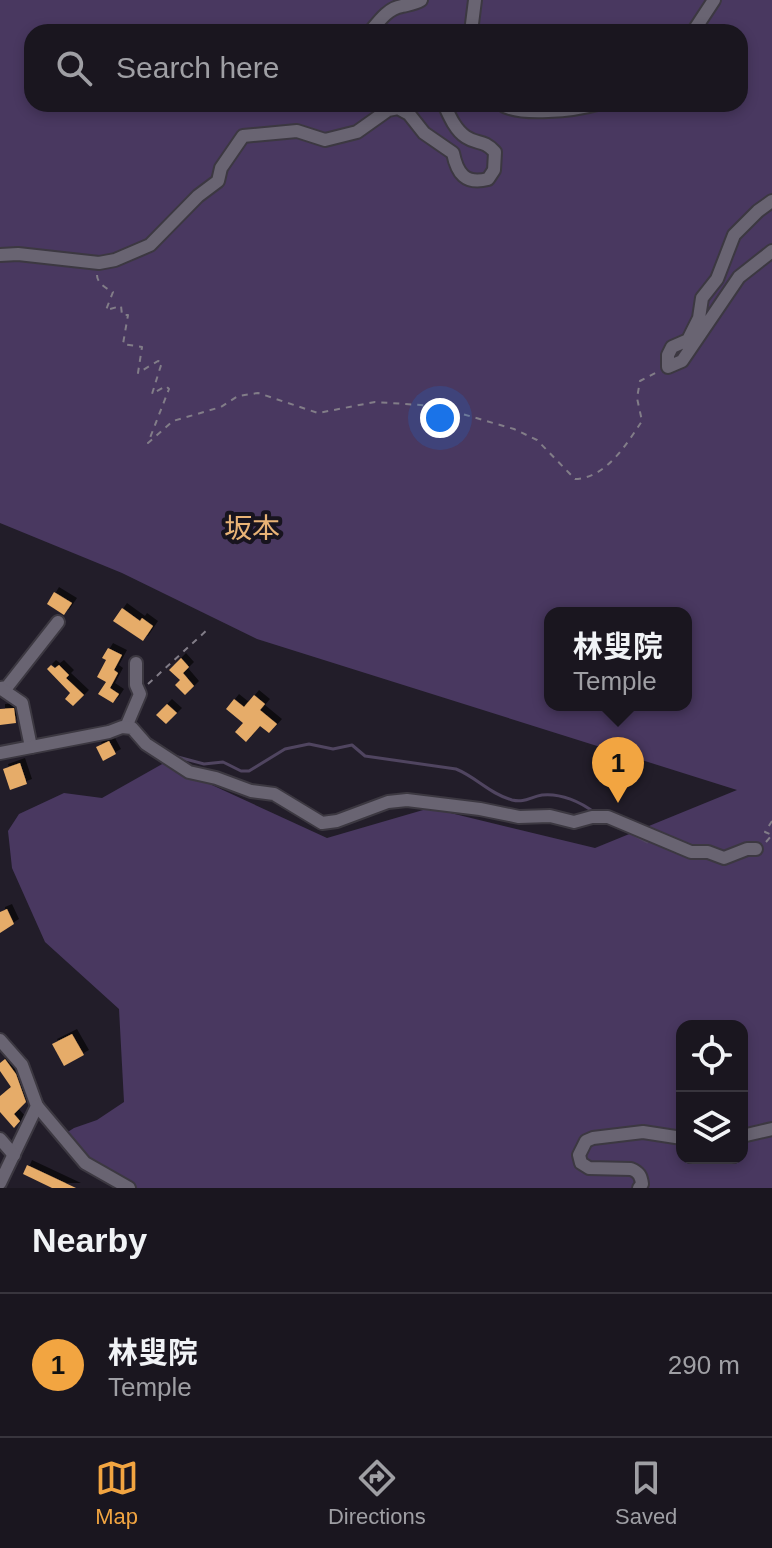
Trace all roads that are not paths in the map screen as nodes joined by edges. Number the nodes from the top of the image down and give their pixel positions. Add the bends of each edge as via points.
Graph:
1 (421, 0) edge
2 (475, 0) edge
3 (714, 0) edge
4 (377, 24) edge
5 (472, 24) edge
6 (698, 24) edge
7 (385, 112) edge
8 (405, 112) edge
9 (448, 112) edge
10 (772, 201) edge
11 (772, 251) edge
12 (0, 255) edge
13 (58, 622) dead end
14 (136, 663) dead end
15 (0, 688) edge
16 (126, 727) junction
17 (31, 747) junction
18 (0, 753) edge
19 (756, 849) road end
20 (0, 1040) edge
21 (37, 1106) junction
22 (772, 1129) edge
23 (748, 1135) edge
24 (676, 1137) edge
25 (0, 1139) edge
26 (14, 1155) junction
27 (0, 1183) edge
28 (129, 1188) edge
29 (639, 1188) edge

1 - 4 street via 399,6
2 - 5 street
3 - 6 street
7 - 12 street via 357,132 325,140 297,131 243,136 218,181 150,245 115,260
8 - 9 street via 453,153 457,171 477,182 488,179 495,152 487,143 466,137
10 - 11 street via 734,235 717,279 702,298 699,318 688,340 672,347 668,367 682,361 739,277
13 - 15 street via 7,687
14 - 16 street via 140,694
15 - 17 street via 22,703
16 - 17 street
16 - 19 street via 189,772 274,794 322,823 407,800 574,822 608,817 691,852 724,858
17 - 18 street
20 - 21 street via 22,1065
21 - 26 street
21 - 28 street via 85,1163
22 - 23 street
24 - 29 street via 643,1132 586,1141 581,1163 638,1171
25 - 26 street
26 - 27 street

